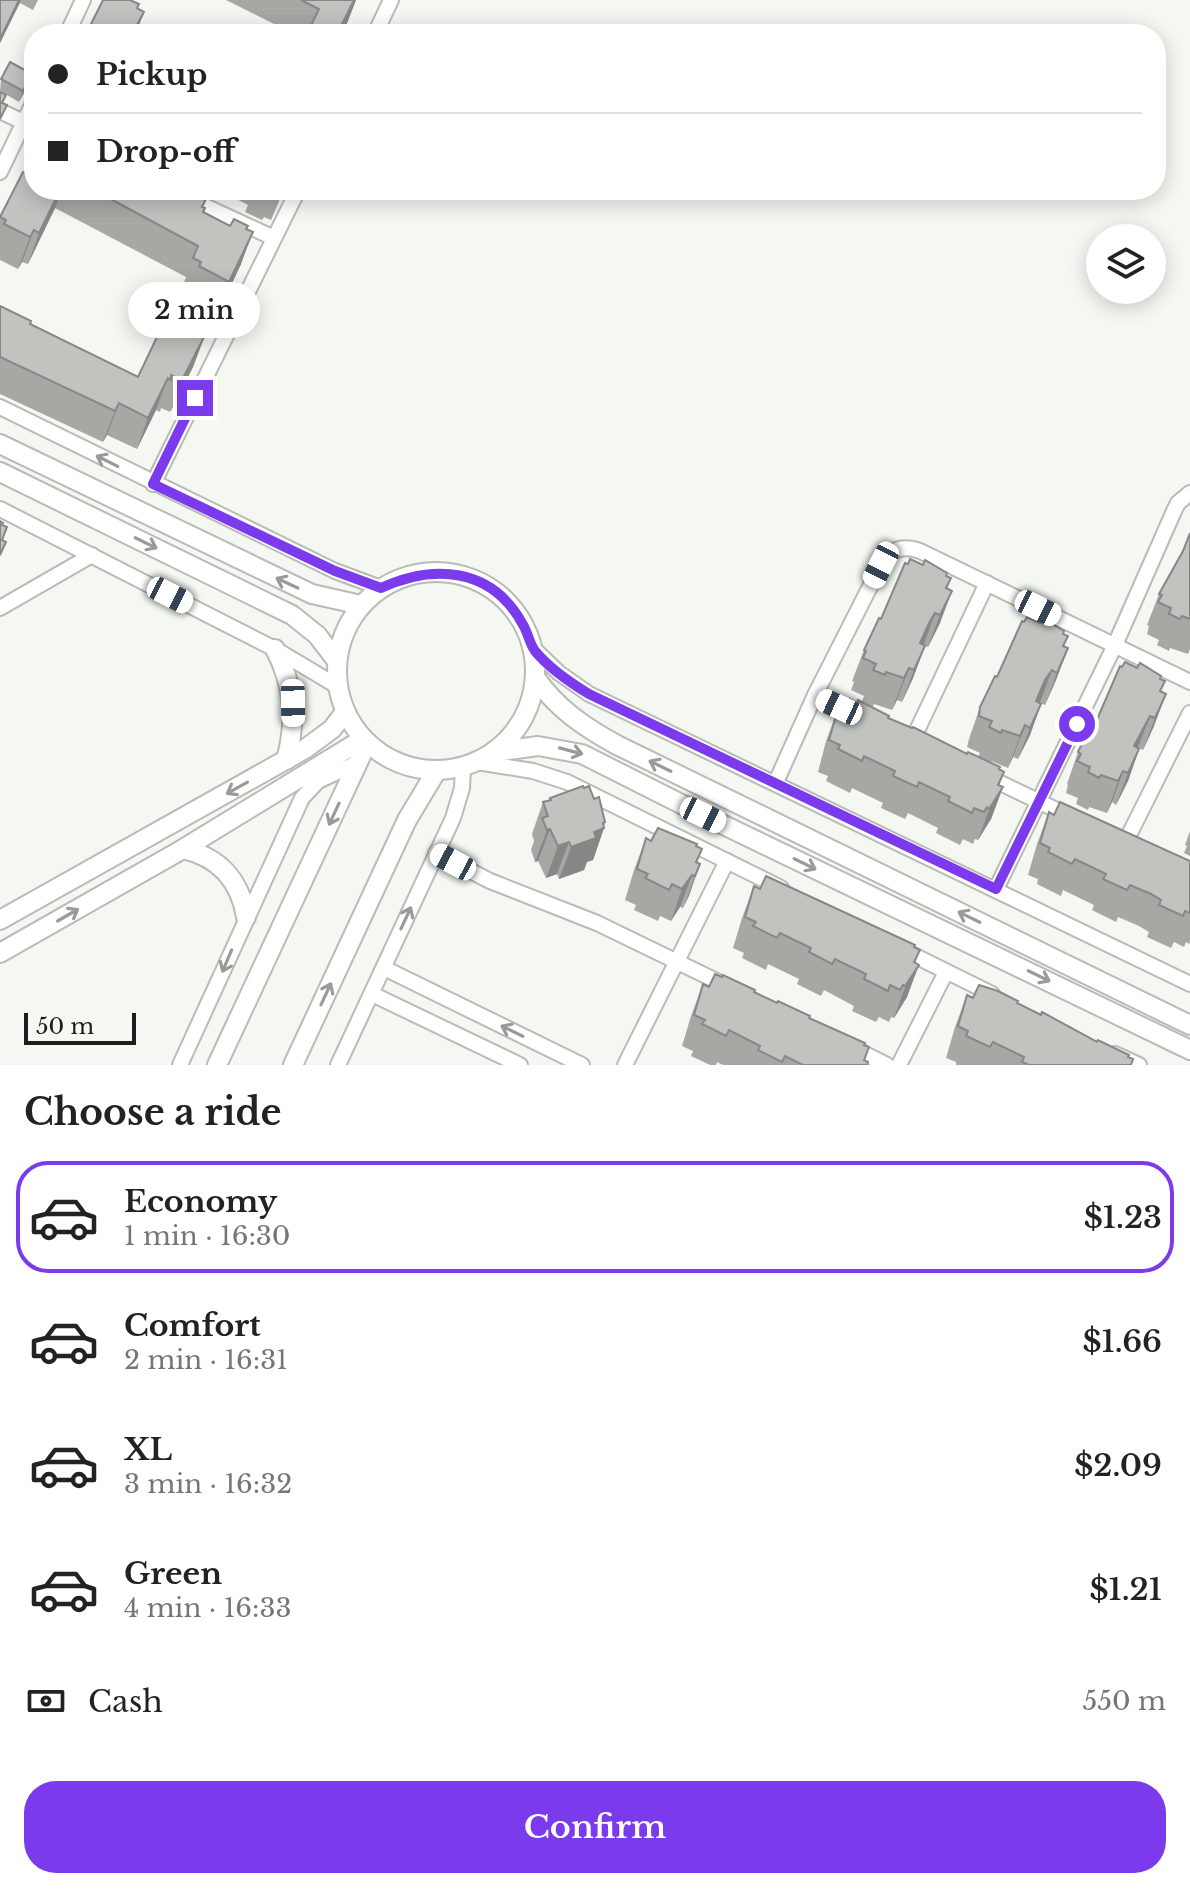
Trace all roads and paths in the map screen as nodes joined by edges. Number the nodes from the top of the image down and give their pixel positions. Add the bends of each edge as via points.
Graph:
1 (83, 0) edge
2 (391, 0) edge
3 (72, 24) edge
4 (380, 24) edge
5 (0, 111) edge
6 (24, 122) edge
7 (24, 132) edge
8 (0, 172) edge
9 (192, 200) edge
10 (293, 200) edge
11 (274, 238) junction
12 (0, 407) edge
13 (0, 444) edge
14 (0, 472) edge
15 (153, 484) junction
16 (1190, 493) edge
17 (0, 509) edge
18 (92, 555) junction
19 (987, 583) junction
20 (381, 588) junction
21 (361, 605) junction
22 (0, 608) edge
23 (1115, 645) junction
24 (533, 648) junction
25 (275, 649) junction
26 (337, 661) junction
27 (535, 677) junction
28 (1190, 682) edge
29 (337, 686) junction
30 (815, 695) junction
31 (345, 712) junction
32 (1190, 713) edge
33 (871, 721) edge
34 (365, 741) junction
35 (926, 748) edge
36 (494, 752) junction
37 (286, 760) junction
38 (357, 763) junction
39 (470, 764) junction
40 (969, 768) edge
41 (437, 770) junction
42 (776, 782) junction
43 (1040, 802) junction
44 (1083, 823) edge
45 (1111, 836) edge
46 (183, 849) junction
47 (436, 853) junction
48 (727, 861) junction
49 (996, 889) junction
50 (795, 895) edge
51 (246, 917) junction
52 (0, 920) edge
53 (891, 944) edge
54 (0, 953) edge
55 (676, 960) junction
56 (384, 968) junction
57 (946, 972) junction
58 (1190, 984) edge
59 (372, 994) junction
60 (746, 995) edge
61 (1001, 998) edge
62 (1190, 1025) edge
63 (830, 1037) edge
64 (1097, 1045) edge
65 (1190, 1050) edge
66 (180, 1065) edge
67 (217, 1065) edge
68 (293, 1065) edge
69 (338, 1065) edge
70 (520, 1065) edge
71 (582, 1065) edge
72 (625, 1065) edge
73 (887, 1065) edge
74 (899, 1065) edge
75 (1139, 1065) edge

1 - 3 street
2 - 4 street
5 - 6 street
7 - 8 street
9 - 11 street
10 - 11 street
11 - 15 street
15 -> 12 street
21 -> 13 street via 312,594
14 -> 26 street via 292,615
15 - 20 street
16 - 23 street via 1174,511
17 - 18 street
18 - 22 street
18 - 25 street
19 - 23 street
19 - 30 street via 913,549 891,553
19 - 35 street via 905,738
20 - 21 street
20 - 24 street via 432,572 472,580 506,601
21 - 26 street via 349,622
23 - 28 street
23 - 43 street
24 - 27 street
24 - 42 street via 589,694
25 - 29 street
25 - 37 street via 293,703
26 - 29 street
27 - 36 street via 523,719
62 -> 27 street via 617,745 575,720
29 - 31 street
30 - 33 street
30 - 42 street
31 - 34 street
31 - 37 street via 332,729
32 - 45 street via 1132,846
34 - 38 street
34 - 41 street via 388,758
34 - 46 street
36 - 39 street
36 -> 65 street via 538,746 582,754
37 -> 52 street
38 - 51 street via 318,781 302,798
38 -> 67 street
39 - 41 street
39 - 47 street
39 - 48 street via 533,771 567,782
40 - 43 street
68 -> 41 street via 407,820
42 - 49 street
43 - 44 street
43 - 49 street
46 - 51 street via 222,866 239,889
54 -> 46 street
47 - 55 street
56 -> 47 street
48 - 50 street
48 - 55 street
49 - 58 street
51 -> 66 street
53 - 57 street
55 - 60 street
55 - 72 street
56 - 59 street
71 -> 56 street
57 - 61 street
57 - 74 street
59 - 69 street
59 - 70 street
63 - 73 street
64 - 75 street

